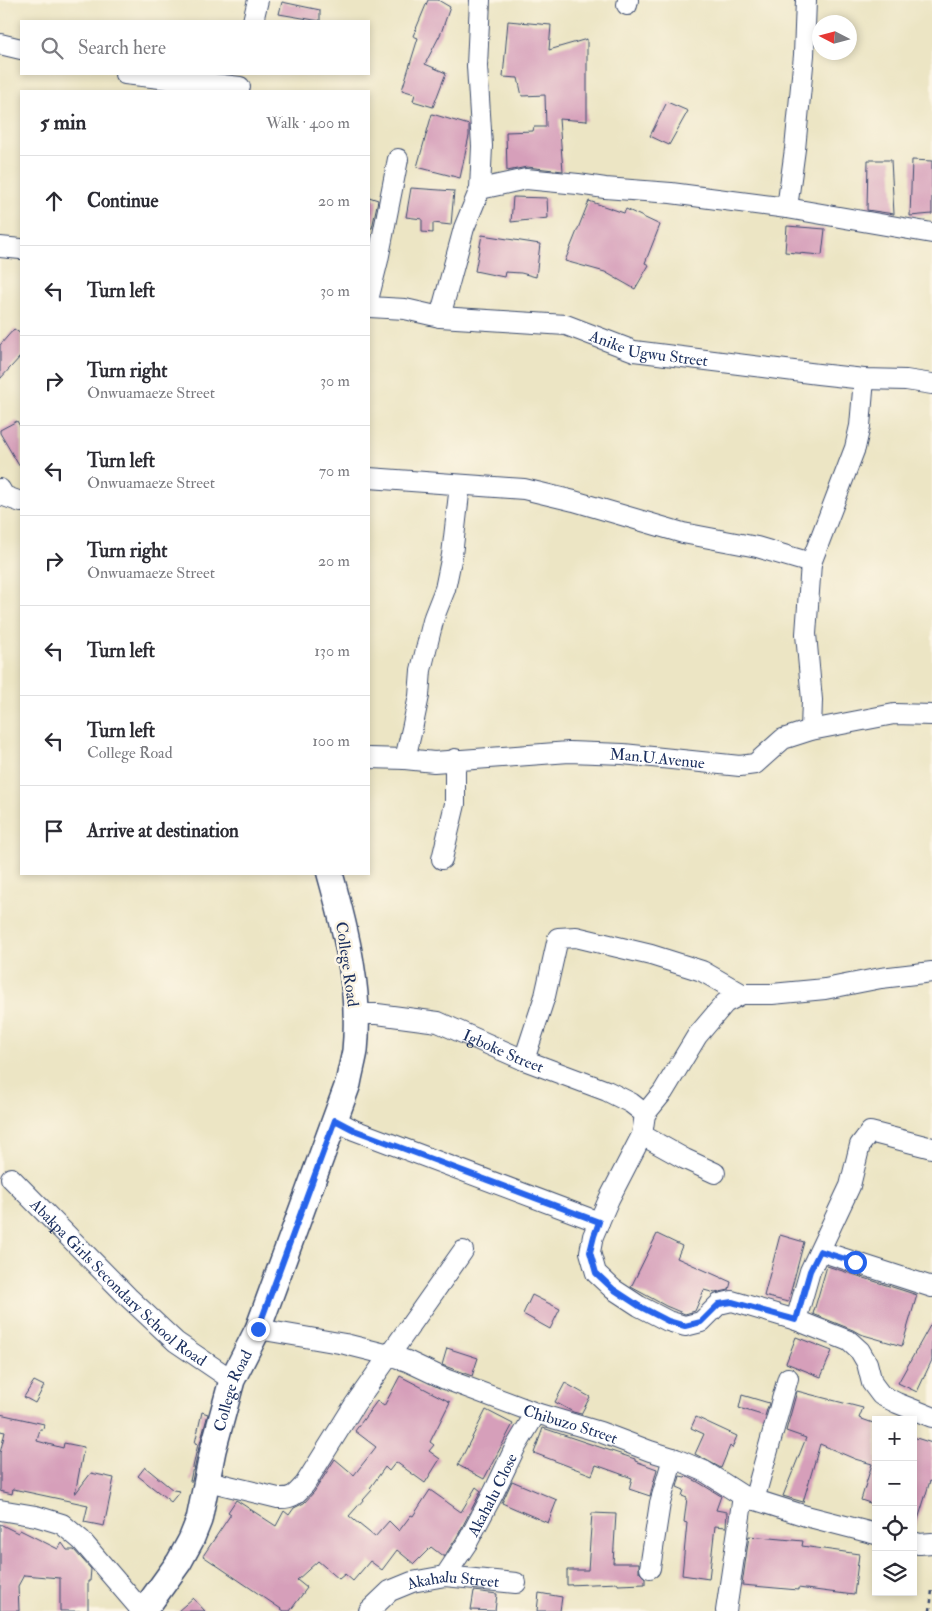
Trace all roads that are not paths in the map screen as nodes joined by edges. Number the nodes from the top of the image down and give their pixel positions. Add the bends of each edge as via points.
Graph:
1 (258, 0) edge
2 (480, 0) edge
3 (806, 0) edge
4 (253, 20) edge
5 (0, 44) edge
6 (20, 49) edge
7 (137, 75) edge
8 (241, 84) edge
9 (398, 159) dead end
10 (480, 189) junction
11 (787, 208) junction
12 (932, 233) edge
13 (0, 247) edge
14 (20, 250) edge
15 (370, 292) edge
16 (370, 306) edge
17 (440, 317) junction
18 (864, 379) junction
19 (932, 384) edge
20 (370, 478) edge
21 (460, 485) junction
22 (0, 490) edge
23 (20, 502) edge
24 (811, 563) junction
25 (932, 715) edge
26 (812, 730) junction
27 (370, 758) edge
28 (405, 758) junction
29 (455, 759) junction
30 (442, 859) dead end
31 (330, 875) edge
32 (932, 972) edge
33 (742, 994) junction
34 (355, 1014) junction
35 (524, 1060) junction
36 (645, 1114) junction
37 (335, 1120) junction
38 (642, 1135) junction
39 (932, 1148) edge
40 (714, 1173) dead end
41 (11, 1178) dead end
42 (599, 1222) junction
43 (463, 1251) dead end
44 (820, 1251) junction
45 (932, 1287) edge
46 (796, 1320) junction
47 (258, 1329) junction
48 (389, 1355) junction
49 (788, 1378) dead end
50 (232, 1380) junction
51 (536, 1413) junction
52 (932, 1417) edge
53 (673, 1458) junction
54 (208, 1481) junction
55 (748, 1498) junction
56 (0, 1510) edge
57 (872, 1533) edge
58 (917, 1543) edge
59 (932, 1543) edge
60 (650, 1568) dead end
61 (445, 1576) junction
62 (516, 1584) dead end
63 (142, 1611) edge
64 (369, 1611) edge
65 (726, 1611) edge

1 - 4 street
2 - 10 street via 477,66 482,146
3 - 11 street via 804,55
5 - 6 street
7 - 8 street
9 - 15 street
10 - 11 street via 526,179
10 - 17 street via 464,228
11 - 12 street
13 - 14 street
16 - 17 street, Anike Ugwu Street via 405,309
17 - 18 street, Anike Ugwu Street via 566,325 634,350
18 - 19 street, Anike Ugwu Street
18 - 24 street via 855,448
20 - 21 street
21 - 24 street via 524,489 683,533
21 - 28 street via 452,555 420,670 414,721
22 - 23 street via 4,496
24 - 26 street via 806,634
25 - 26 street, Man.U.Avenue via 894,714
26 - 29 street, Man.U.Avenue via 783,739 755,764 740,766 569,752
27 - 28 street, Man.U.Avenue
28 - 29 street, Man.U.Avenue via 434,762
29 - 30 street via 455,804
31 - 34 main road, College Road via 346,934
32 - 33 street via 825,989
33 - 35 street via 702,972 651,955 576,937 558,938 545,996
33 - 36 street via 725,1003 696,1036 663,1092
34 - 35 street, Igboke Street via 438,1022
34 - 37 main road, College Road via 355,1050 348,1084
35 - 36 street, Igboke Street via 607,1091
36 - 38 street
37 - 42 street
37 - 47 main road, College Road
38 - 40 street
38 - 42 street
39 - 44 street via 870,1132 860,1145 850,1186
41 - 50 street, Abakpa Girls Secondary School Road via 176,1342
42 - 46 street via 590,1252 596,1273 613,1289 668,1321 685,1326 701,1322 719,1304 732,1302
43 - 48 street
44 - 45 street
44 - 46 street via 810,1271
46 - 52 street via 849,1342 860,1351 872,1383 881,1395
47 - 48 street, Chibuzo Street
47 - 50 main road, College Road
48 - 51 street, Chibuzo Street
48 - 54 street via 305,1484 289,1499
49 - 55 street
50 - 54 main road, College Road
51 - 53 street, Chibuzo Street
51 - 61 street, Akahalu Close via 467,1543
53 - 55 street, Chibuzo Street via 704,1471
53 - 60 street via 660,1502
54 - 63 main road, College Road via 191,1540
55 - 57 street, Chibuzo Street
55 - 65 street
56 - 63 street via 62,1524 81,1540
58 - 59 street
61 - 62 street, Akahalu Street
61 - 64 street, Akahalu Street via 412,1582 390,1591

